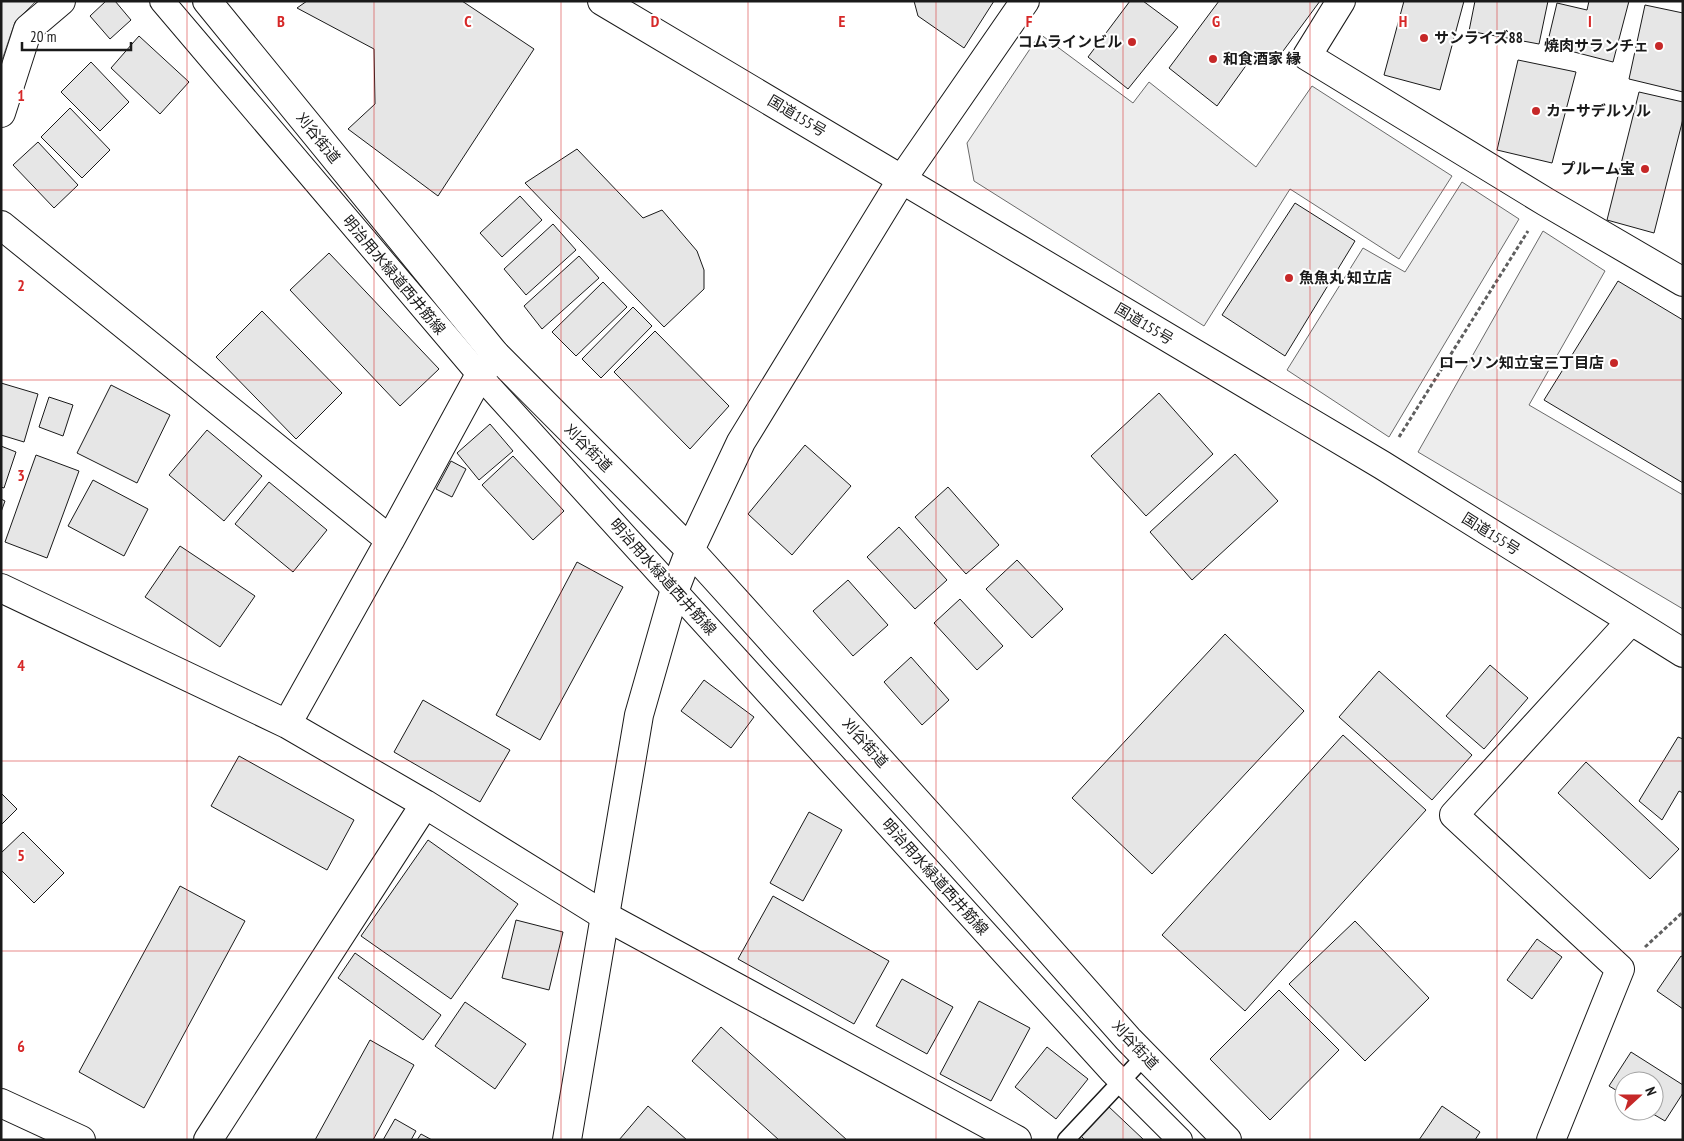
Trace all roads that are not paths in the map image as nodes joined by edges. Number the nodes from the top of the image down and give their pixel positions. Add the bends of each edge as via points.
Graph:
1 (61, 1) edge
2 (162, 1) edge
3 (207, 1) edge
4 (602, 1) edge
5 (1026, 1) edge
6 (1341, 1) edge
7 (1, 113) edge
8 (902, 179) junction
9 (1, 225) edge
10 (1683, 282) edge
11 (488, 365) junction
12 (390, 540) junction
13 (690, 550) junction
14 (1, 588) edge
15 (675, 589) junction
16 (1630, 622) junction
17 (1683, 653) edge
18 (287, 724) junction
19 (425, 804) junction
20 (605, 916) junction
21 (1144, 1057) junction
22 (1122, 1081) junction
23 (1, 1103) edge
24 (81, 1140) edge
25 (208, 1140) edge
26 (567, 1140) edge
27 (1017, 1140) edge
28 (1066, 1140) edge
29 (1180, 1140) edge
30 (1227, 1140) edge
31 (1551, 1140) edge

1 - 7 main road via 28,30
2 - 11 street, 明治用水緑道西井筋線
3 - 11 main road, 刈谷街道 via 467,321
4 - 8 main road, 国道155号
5 - 8 main road
6 - 10 main road via 1306,56
8 - 13 main road via 741,442
8 - 16 main road, 国道155号 via 1382,465
9 - 12 main road
11 - 12 main road
11 - 13 main road, 刈谷街道
11 - 15 street, 明治用水緑道西井筋線
12 - 18 main road
13 - 15 main road
13 - 21 main road, 刈谷街道
14 - 18 main road
15 - 20 main road via 639,715
15 - 22 street, 明治用水緑道西井筋線
16 - 17 main road, 国道155号
16 - 31 main road via 1454,815 1620,969
18 - 19 main road
19 - 20 main road
19 - 25 main road
20 - 26 main road
20 - 27 main road
21 - 22 lane
21 - 30 main road, 刈谷街道
22 - 28 lane
22 - 29 street, 明治用水緑道西井筋線
23 - 24 main road

